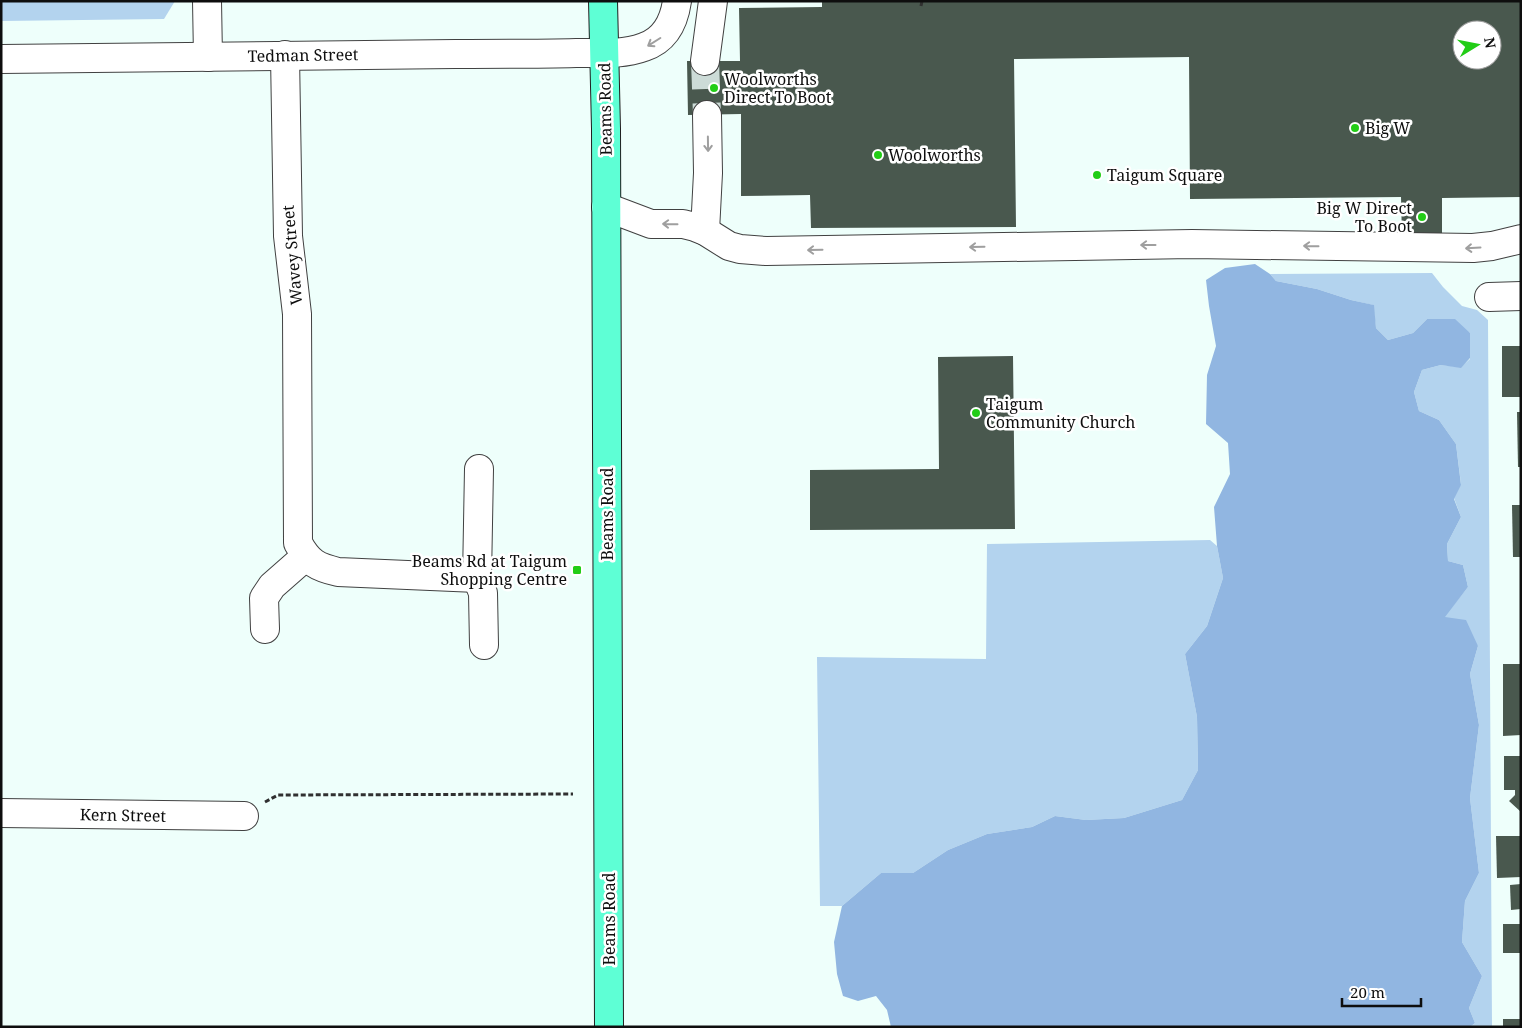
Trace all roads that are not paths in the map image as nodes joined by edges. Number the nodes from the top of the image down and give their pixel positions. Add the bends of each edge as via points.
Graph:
1 (207, 1) edge
2 (603, 1) edge
3 (677, 1) edge
4 (713, 1) edge
5 (604, 53) junction
6 (285, 55) junction
7 (208, 57) junction
8 (1, 60) edge
9 (705, 61) tunnel mouth
10 (707, 114) tunnel mouth
11 (606, 208) junction
12 (705, 231) junction
13 (1521, 239) edge
14 (1521, 296) edge
15 (1489, 297) dead end
16 (479, 469) dead end
17 (305, 557) junction
18 (478, 578) junction
19 (265, 629) dead end
20 (484, 646) dead end
21 (1, 813) edge
22 (244, 816) road end
23 (609, 1027) edge

1 - 7 street
2 - 5 main road, Beams Road
3 -> 5 street, Tedman Street via 667,31 659,39 634,50
4 - 9 street
5 - 6 street, Tedman Street
5 - 11 main road, Beams Road
6 - 7 street, Tedman Street
6 - 17 street, Wavey Street via 288,236 297,314 298,543
7 - 8 street, Tedman Street
10 -> 12 street
12 -> 11 street via 683,224 651,224
11 - 23 main road, Beams Road
13 -> 12 street via 1473,248 1182,244 766,251 729,246
14 - 15 street
16 - 18 street
17 - 18 street via 320,568 338,572
17 - 19 street via 272,586 264,598
18 - 20 street via 483,593
21 - 22 street, Kern Street

